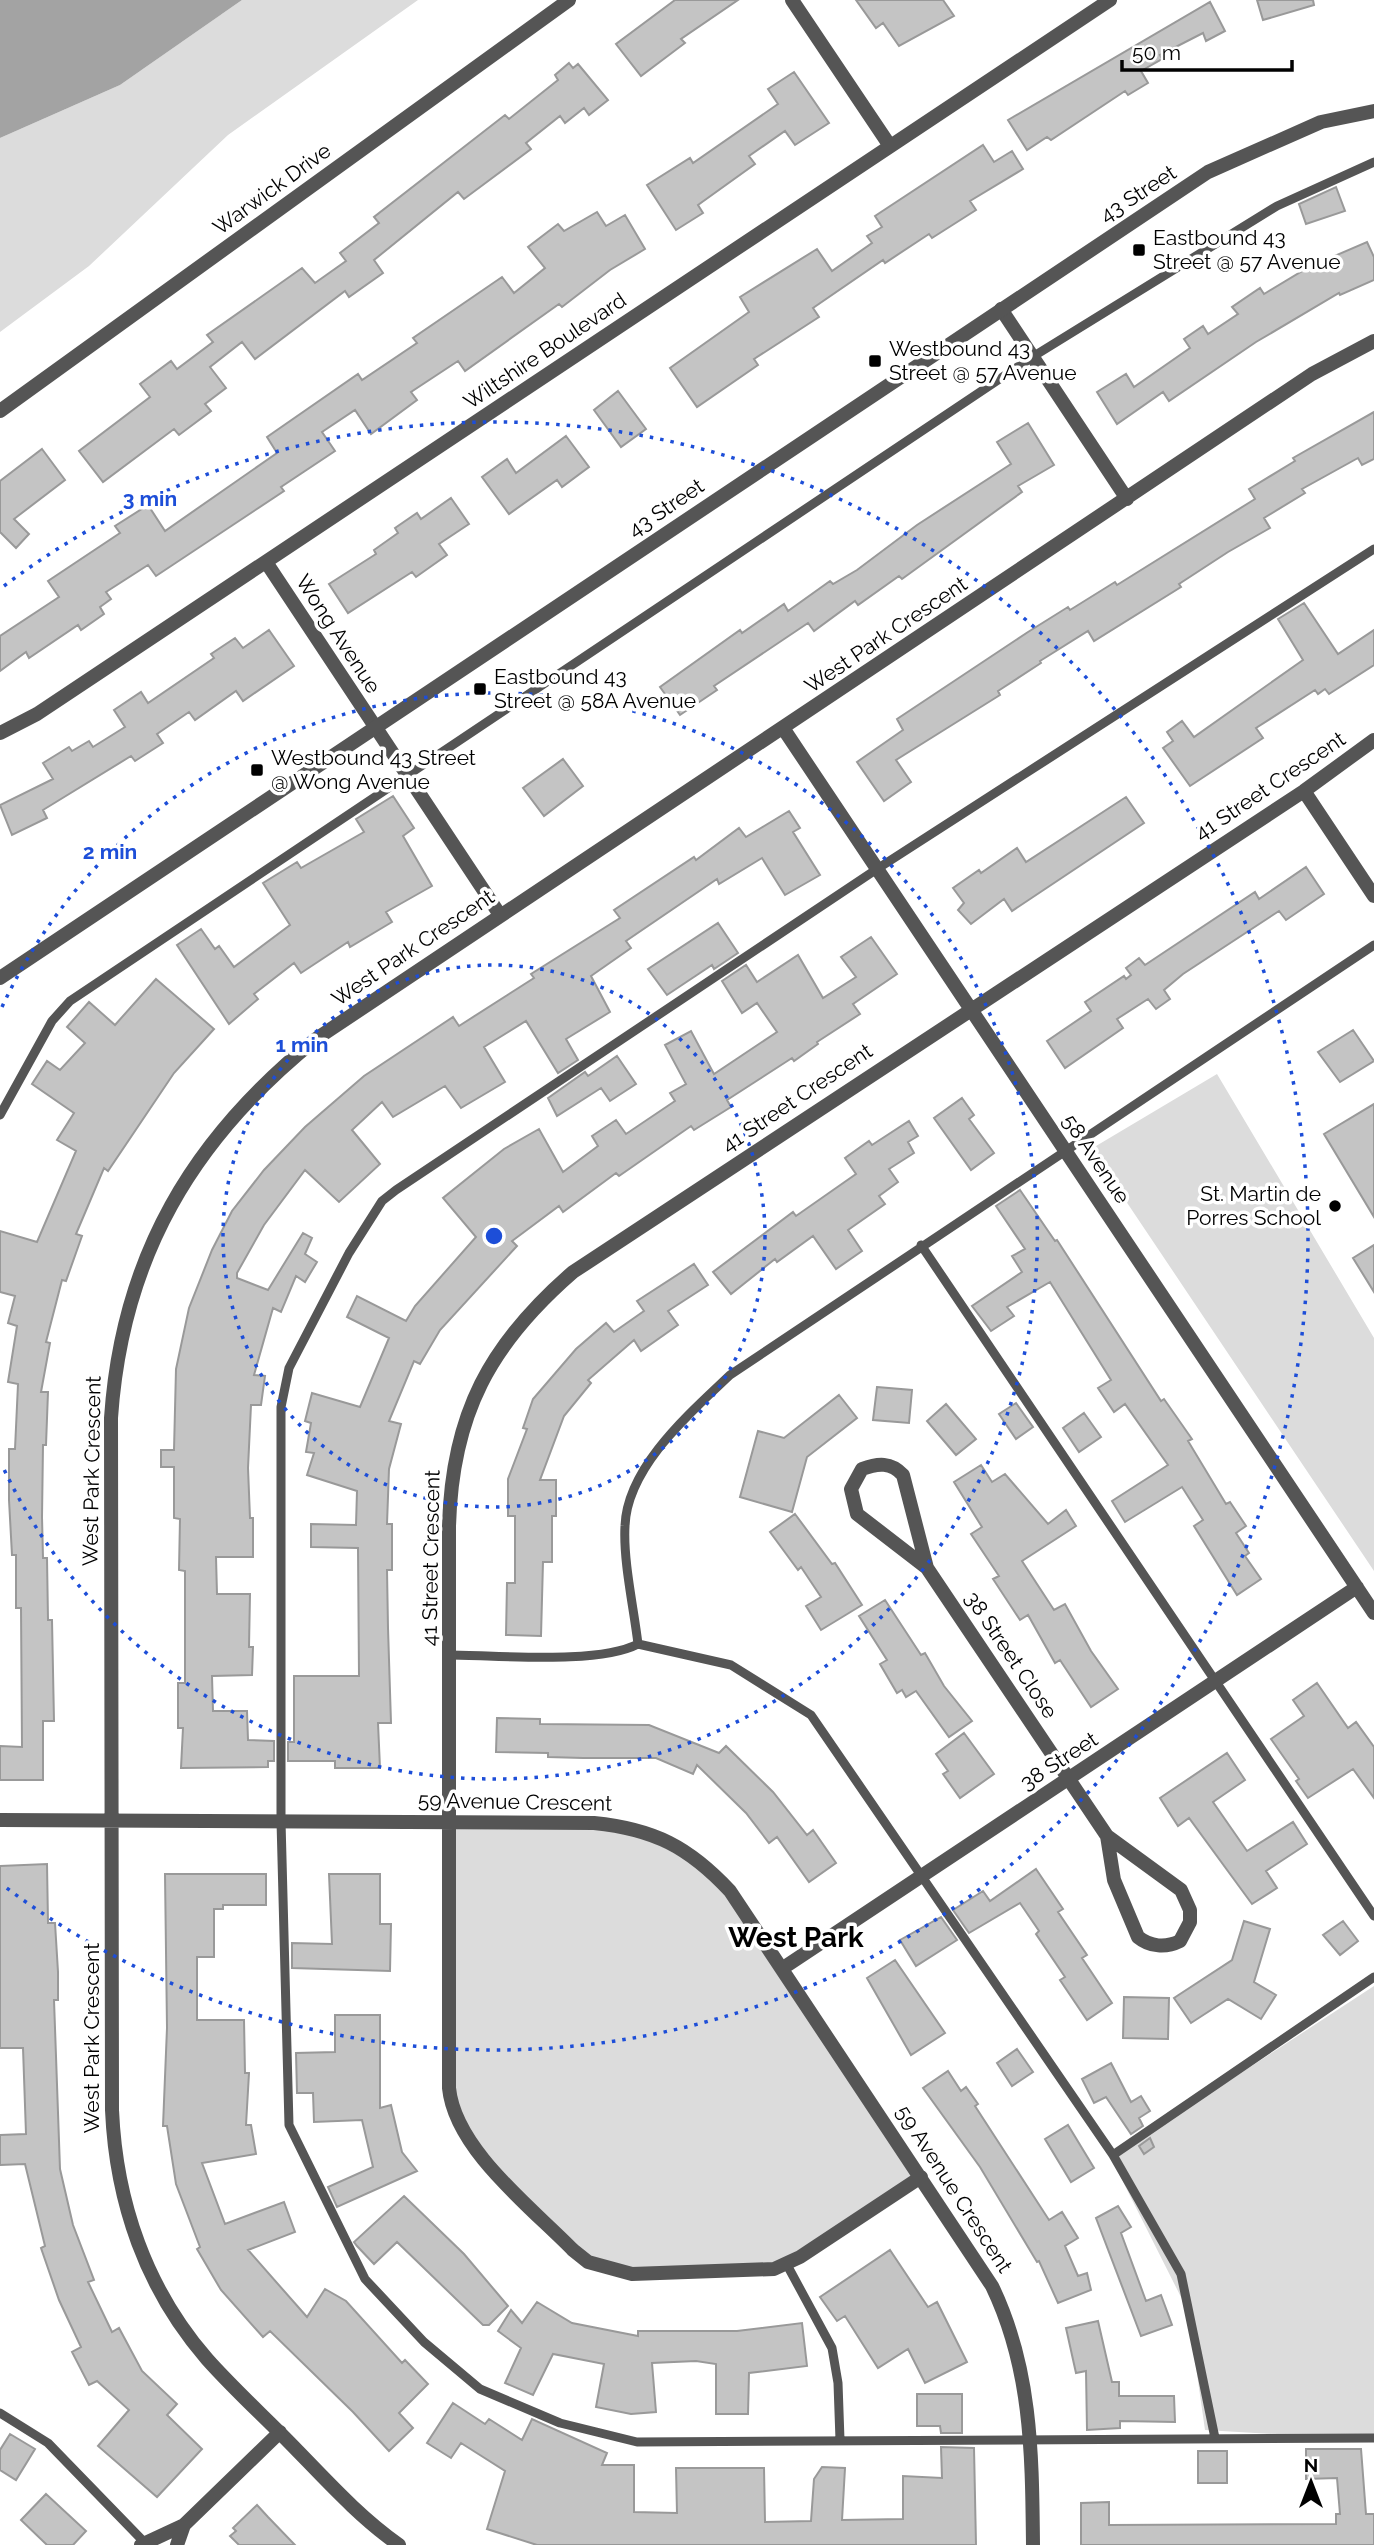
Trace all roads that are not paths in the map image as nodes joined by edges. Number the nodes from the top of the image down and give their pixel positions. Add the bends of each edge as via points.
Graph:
1 (569, 0) edge
2 (792, 0) edge
3 (1110, 0) edge
4 (1374, 111) edge
5 (890, 146) junction
6 (1374, 162) edge
7 (1001, 309) junction
8 (1374, 341) edge
9 (1034, 356) junction
10 (0, 411) edge
11 (1127, 499) junction
12 (1374, 549) edge
13 (266, 562) junction
14 (375, 728) junction
15 (783, 729) junction
16 (0, 733) edge
17 (1374, 740) edge
18 (406, 774) junction
19 (1304, 791) junction
20 (877, 869) junction
21 (1374, 896) edge
22 (500, 915) junction
23 (1374, 945) edge
24 (0, 978) edge
25 (970, 1008) junction
26 (0, 1115) edge
27 (1065, 1149) junction
28 (921, 1245) junction
29 (927, 1568) junction
30 (1357, 1587) junction
31 (1374, 1613) edge
32 (638, 1644) junction
33 (450, 1655) junction
34 (1215, 1681) junction
35 (1070, 1779) junction
36 (0, 1820) edge
37 (112, 1821) junction
38 (281, 1821) junction
39 (449, 1821) junction
40 (1107, 1836) junction
41 (921, 1875) junction
42 (1374, 1916) edge
43 (783, 1968) junction
44 (1374, 1977) edge
45 (1113, 2155) junction
46 (921, 2177) junction
47 (786, 2263) junction
48 (0, 2413) edge
49 (279, 2432) junction
50 (1215, 2438) junction
51 (1374, 2438) edge
52 (839, 2440) junction
53 (1032, 2442) junction
54 (184, 2525) junction
55 (144, 2544) edge
56 (177, 2545) edge
57 (398, 2545) edge
58 (1033, 2545) edge

1 - 10 street, Warwick Drive
2 - 5 street
3 - 5 street, Wiltshire Boulevard
4 - 7 street, 43 Street via 1321,122 1208,172
5 - 13 street, Wiltshire Boulevard
6 - 9 lane via 1277,206
7 - 9 street
7 - 14 street, 43 Street
8 - 11 street, West Park Crescent via 1312,374
9 - 11 street
9 - 18 lane
11 - 15 street, West Park Crescent
12 - 20 lane
13 - 14 street, Wong Avenue
13 - 16 street, Wiltshire Boulevard via 37,715
14 - 18 street, Wong Avenue
14 - 24 street, 43 Street
15 - 20 street, 58 Avenue
15 - 22 street, West Park Crescent
17 - 19 street, 41 Street Crescent
18 - 22 street, Wong Avenue
18 - 26 lane via 70,1001 52,1021
19 - 21 street
19 - 25 street, 41 Street Crescent
20 - 25 street, 58 Avenue
20 - 38 lane via 396,1190 365,1225 289,1368 283,1388
22 - 37 street, West Park Crescent via 316,1039 263,1084 231,1117 189,1173 148,1255 125,1321 112,1407
23 - 27 lane
25 - 27 street, 58 Avenue
25 - 33 street, 41 Street Crescent via 573,1272 531,1308 509,1335 474,1397 454,1461 449,1526
27 - 28 lane
27 - 30 street, 58 Avenue
28 - 32 lane via 730,1375 673,1429 637,1483 625,1525
28 - 34 lane
29 - 29 street, 38 Street Close via 903,1475 884,1464 862,1469 851,1489 857,1514
29 - 35 street, 38 Street Close
30 - 31 street, 58 Avenue
30 - 34 street, 38 Street
32 - 33 lane via 590,1655
32 - 41 lane via 731,1665 811,1715
33 - 39 street, 41 Street Crescent
34 - 35 street, 38 Street
34 - 42 lane
35 - 40 street, 38 Street Close
35 - 41 street, 38 Street
36 - 37 street, 59 Avenue Crescent
37 - 38 street, 59 Avenue Crescent
37 - 49 street, West Park Crescent via 112,2110 120,2187 142,2253 176,2320 208,2360
38 - 39 street, 59 Avenue Crescent
38 - 52 lane via 289,2125 365,2278 425,2342 480,2389 560,2423 637,2442
39 - 43 street, 59 Avenue Crescent via 594,1823 624,1826 673,1843 730,1891
39 - 47 street, 41 Street Crescent via 449,2088 456,2118 470,2145 573,2250 602,2268 632,2274 748,2272
40 - 40 street, 38 Street Close via 1114,1880 1138,1937 1157,1946 1180,1941 1190,1922 1181,1890
41 - 43 street, 38 Street
41 - 45 lane
43 - 46 street, 59 Avenue Crescent
44 - 45 lane
45 - 50 lane via 1181,2274
46 - 47 street, 41 Street Crescent
46 - 53 street, 59 Avenue Crescent via 1004,2309 1019,2356
47 - 52 lane via 832,2348
48 - 55 lane via 48,2443
49 - 54 street
49 - 57 street, West Park Crescent via 360,2515
50 - 51 lane
50 - 53 lane
52 - 53 lane
53 - 58 street, 59 Avenue Crescent
54 - 55 street
54 - 56 street

